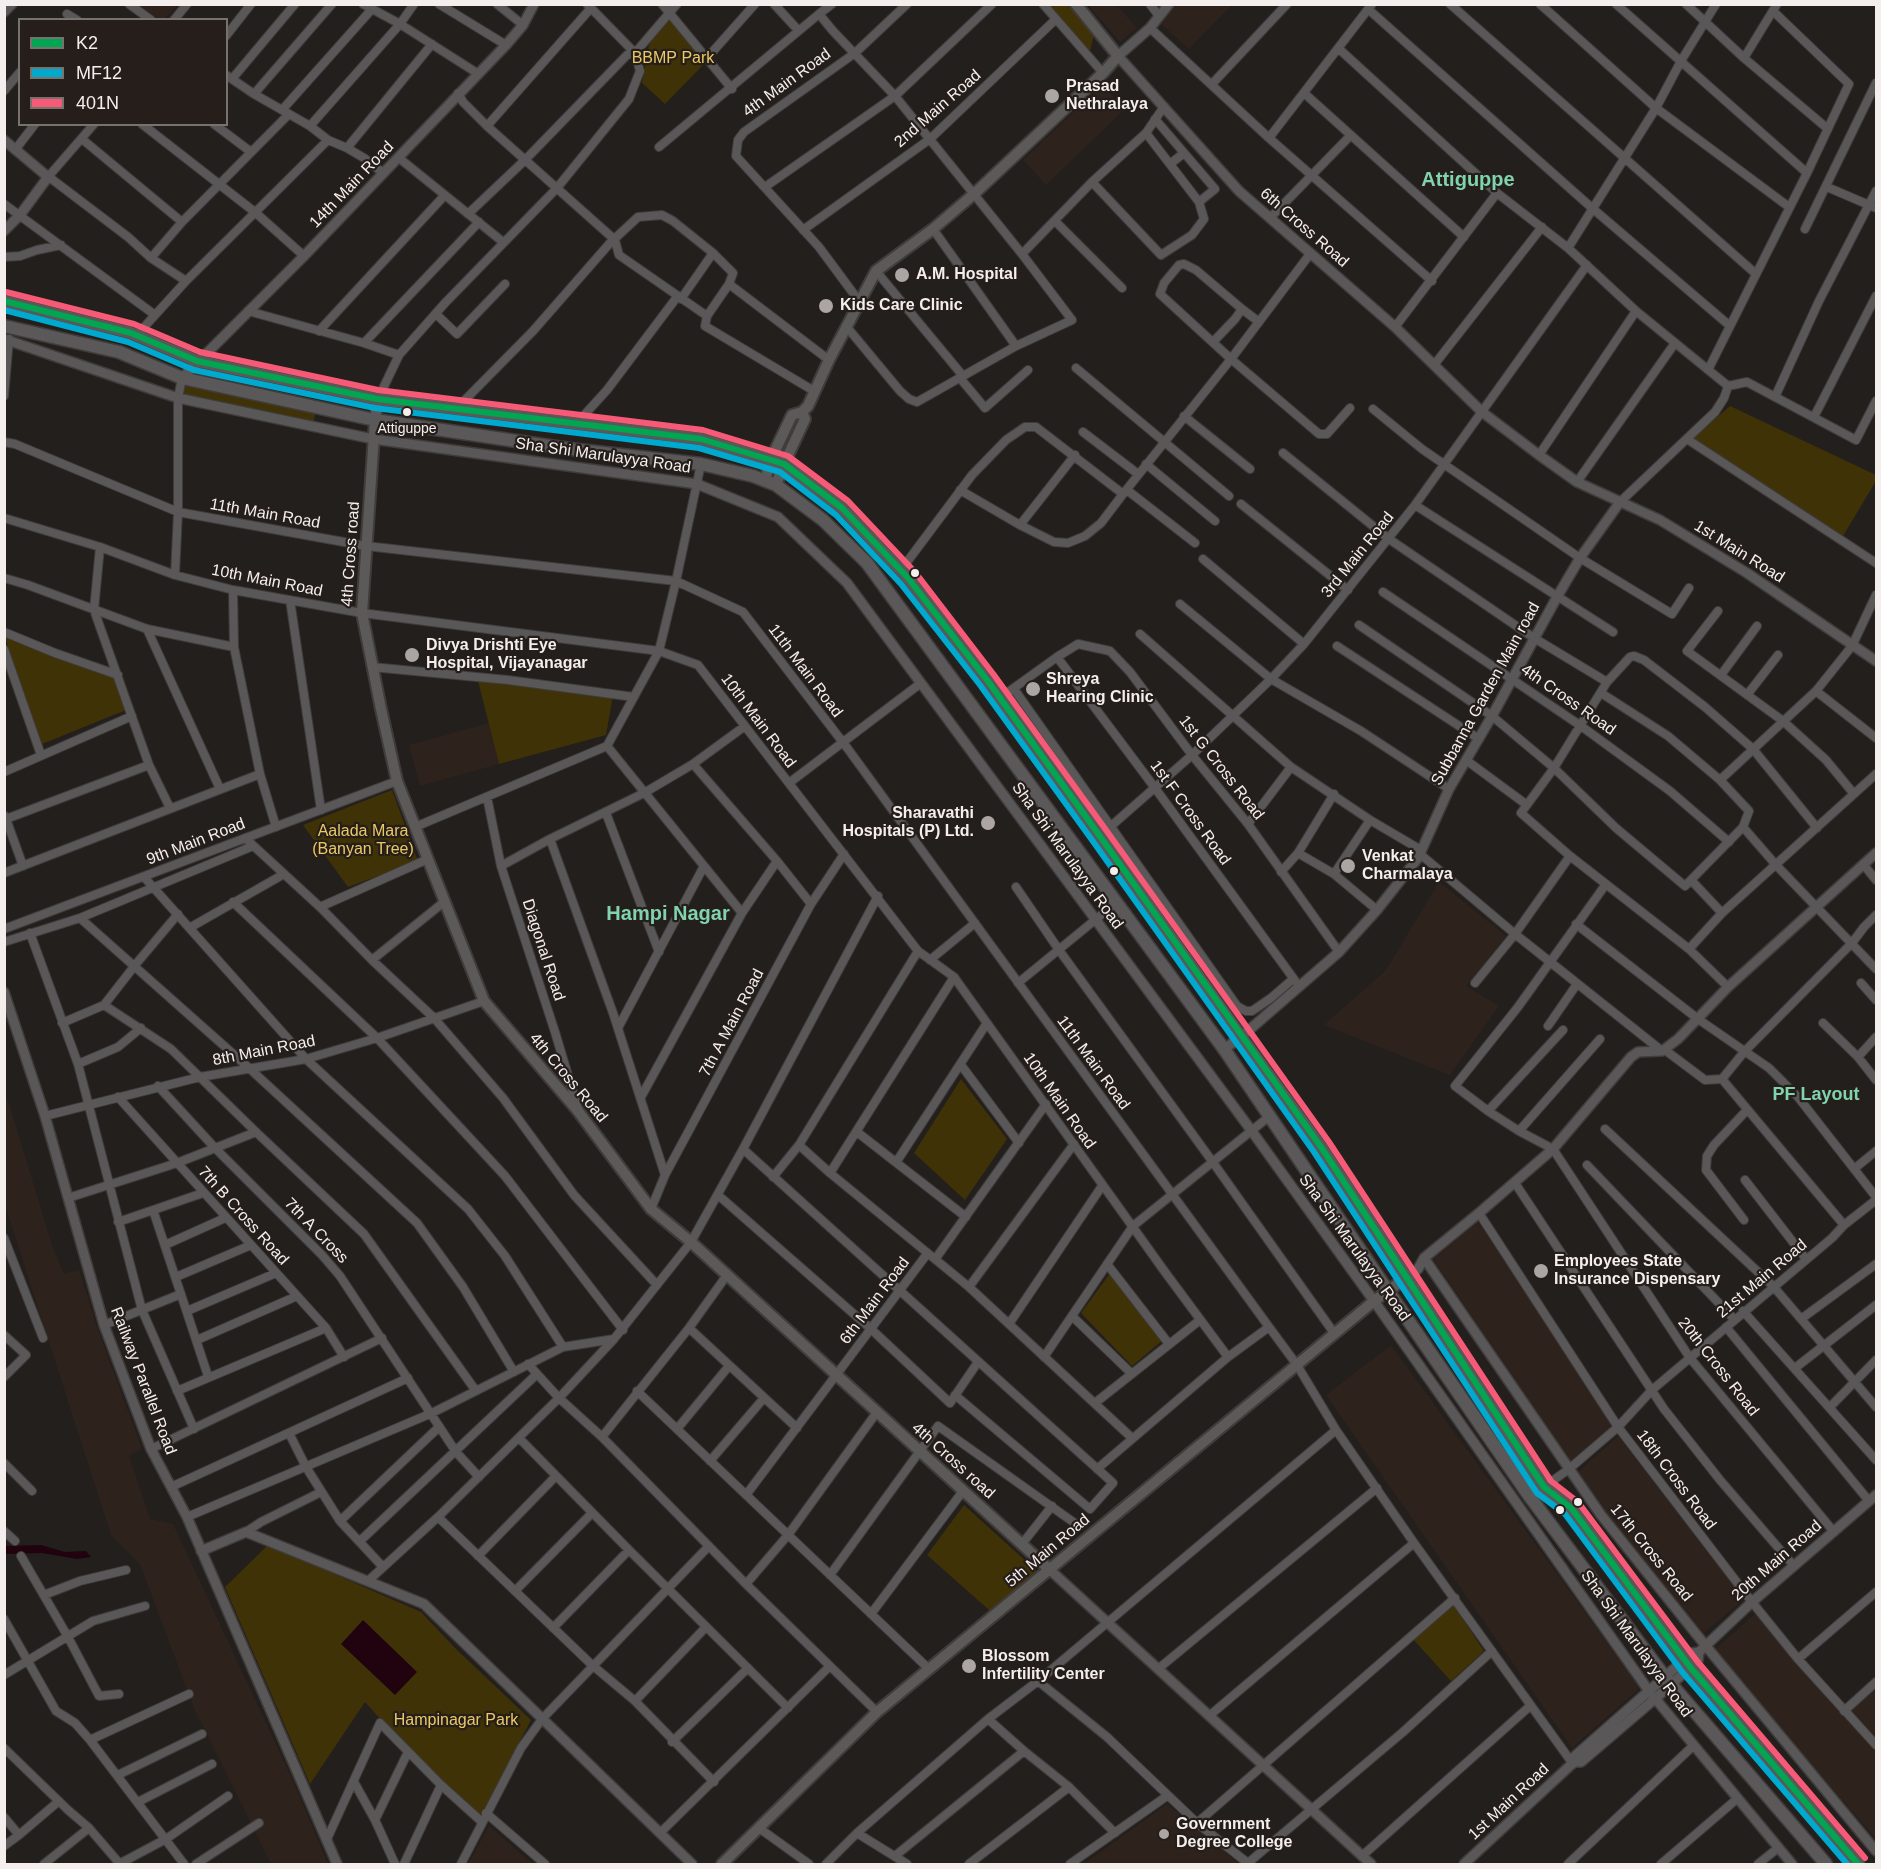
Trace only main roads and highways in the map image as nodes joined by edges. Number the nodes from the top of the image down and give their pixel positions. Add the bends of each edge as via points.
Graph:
1 (1076, 4) edge
2 (4, 301) edge
3 (4, 326) edge
4 (378, 399) junction
5 (802, 412) junction
6 (375, 420) junction
7 (771, 459) junction
8 (784, 464) junction
9 (771, 483) junction
10 (385, 729) joint
11 (1407, 1277) junction
12 (1388, 1292) junction
13 (837, 1375) joint
14 (1049, 1569) junction
15 (722, 1864) edge
16 (1826, 1864) edge
17 (1858, 1864) edge

1 - 5 main road via 1118,56 974,194 876,270
2 - 4 main road via 136,336 197,361
3 - 6 main road via 119,352 182,378
4 - 6 main road, 4th Cross road
4 - 7 main road via 701,439
5 - 7 main road via 792,415
5 - 8 main road via 805,419
6 - 9 main road via 701,464
6 - 10 main road, 4th Cross road via 362,613
7 - 8 main road
7 - 9 main road
8 - 9 main road
8 - 11 main road via 842,508 901,570 1000,698 1322,1147
9 - 12 main road via 823,520 867,564 1224,1048
10 - 13 main road, 4th Cross Road via 397,781 484,1001 578,1111 651,1209
11 - 12 main road, 5th Main Road
11 - 17 main road via 1544,1487 1571,1508 1688,1664
12 - 14 main road, 5th Main Road
12 - 16 main road via 1530,1497 1668,1680
13 - 14 main road, 4th Cross road
14 - 15 main road, 5th Main Road via 877,1712

